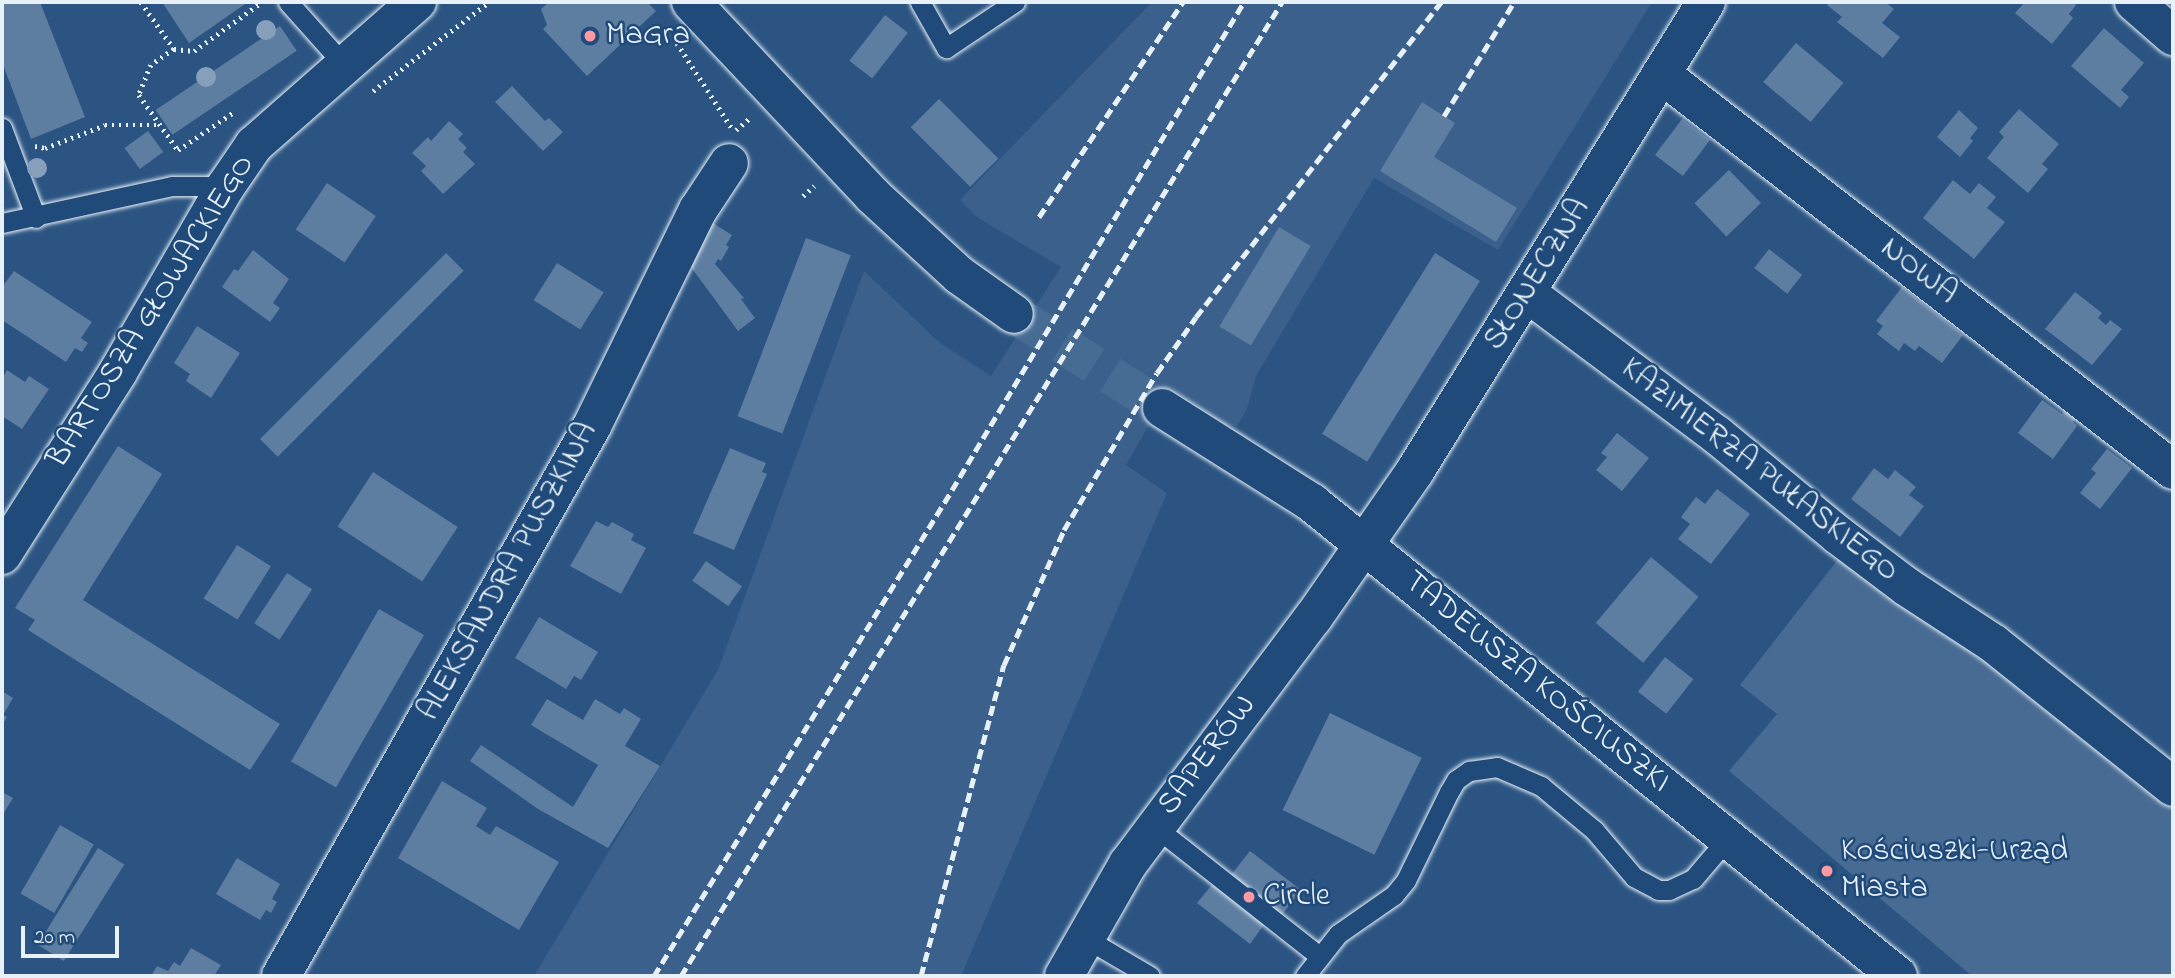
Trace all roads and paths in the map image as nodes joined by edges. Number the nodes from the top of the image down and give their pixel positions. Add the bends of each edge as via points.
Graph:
1 (141, 2) edge
2 (262, 2) edge
3 (288, 2) edge
4 (417, 2) edge
5 (691, 2) edge
6 (920, 2) edge
7 (1015, 2) edge
8 (1706, 2) edge
9 (2134, 2) edge
10 (2173, 36) edge
11 (676, 42) dead end
12 (174, 49) junction
13 (345, 66) junction
14 (1661, 74) junction
15 (235, 111) dead end
16 (758, 111) dead end
17 (159, 125) junction
18 (4, 135) edge
19 (729, 163) dead end
20 (821, 181) dead end
21 (226, 186) junction
22 (803, 196) dead end
23 (36, 218) junction
24 (2, 223) edge
25 (1527, 293) junction
26 (1014, 314) tunnel mouth
27 (1162, 408) tunnel mouth
28 (2173, 470) edge
29 (1364, 545) junction
30 (2, 555) edge
31 (2173, 786) edge
32 (1154, 826) junction
33 (1728, 838) junction
34 (1084, 938) junction
35 (1319, 956) junction
36 (281, 976) edge
37 (1065, 976) edge
38 (1150, 976) edge
39 (1305, 976) edge
40 (1898, 976) edge

1 - 12 path
2 - 12 path via 194,51
3 - 13 lane
4 - 13 street, BARTOSZA GŁOWACKIEGO
5 - 26 street via 872,195 959,275
6 - 7 lane via 946,48
8 - 14 street, SŁONECZNA
9 - 10 street
11 - 16 path via 734,132
12 - 17 path via 151,65 138,90
13 - 21 street, BARTOSZA GŁOWACKIEGO via 254,145
14 - 25 street, SŁONECZNA
14 - 28 street, NOWA
15 - 17 path via 178,150
17 - 18 path via 105,125 45,148
18 - 23 lane
19 - 36 street, ALEKSANDRA PUSZKINA via 698,210 585,438
20 - 22 path
21 - 23 lane via 172,186
21 - 30 street, BARTOSZA GŁOWACKIEGO via 118,372
23 - 24 lane
25 - 29 street, SŁONECZNA
25 - 31 street, KAZIMIERZA PUŁASKIEGO via 1717,435 1838,535 1994,644
27 - 29 street, TADEUSZA KOŚCIUSZKI via 1312,503
29 - 32 street, SAPERÓW
29 - 33 street, TADEUSZA KOŚCIUSZKI
32 - 34 street, SAPERÓW
32 - 35 lane
33 - 35 lane via 1693,879 1670,890 1658,890 1634,877 1594,830 1541,786 1497,767 1469,771 1449,792 1406,880 1394,895 1338,934
33 - 40 street, TADEUSZA KOŚCIUSZKI
34 - 37 street, SAPERÓW
34 - 38 lane
35 - 39 lane

